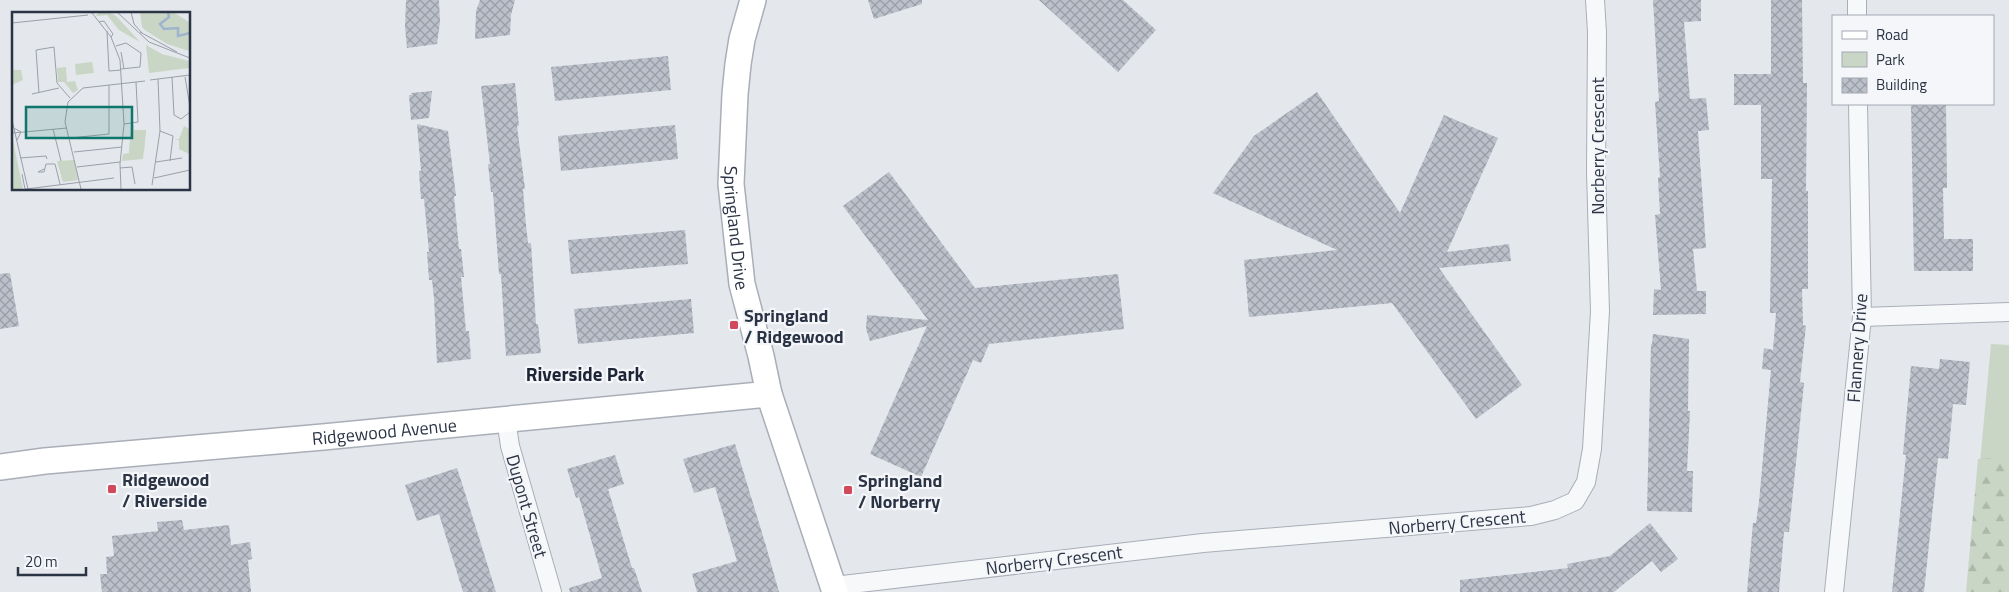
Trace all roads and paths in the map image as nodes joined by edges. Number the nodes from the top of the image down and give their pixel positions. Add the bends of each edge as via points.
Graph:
1 (752, 0) edge
2 (1595, 0) edge
3 (1857, 0) edge
4 (1857, 15) edge
5 (1858, 105) edge
6 (2009, 312) edge
7 (1862, 317) junction
8 (768, 394) junction
9 (506, 419) junction
10 (0, 467) edge
11 (835, 589) edge
12 (552, 592) edge
13 (1834, 592) edge

1 - 8 street, Springland Drive via 734,94 731,184 742,284
2 - 11 street, Norberry Crescent via 1600,311 1592,449 1586,482 1575,501 1530,516 1203,543
3 - 4 street
5 - 7 street, Flannery Drive
6 - 7 street
7 - 13 street, Flannery Drive
8 - 9 street, Ridgewood Avenue
8 - 11 street, Springland Drive
9 - 10 street, Ridgewood Avenue
9 - 12 street, Dupont Street via 510,446

